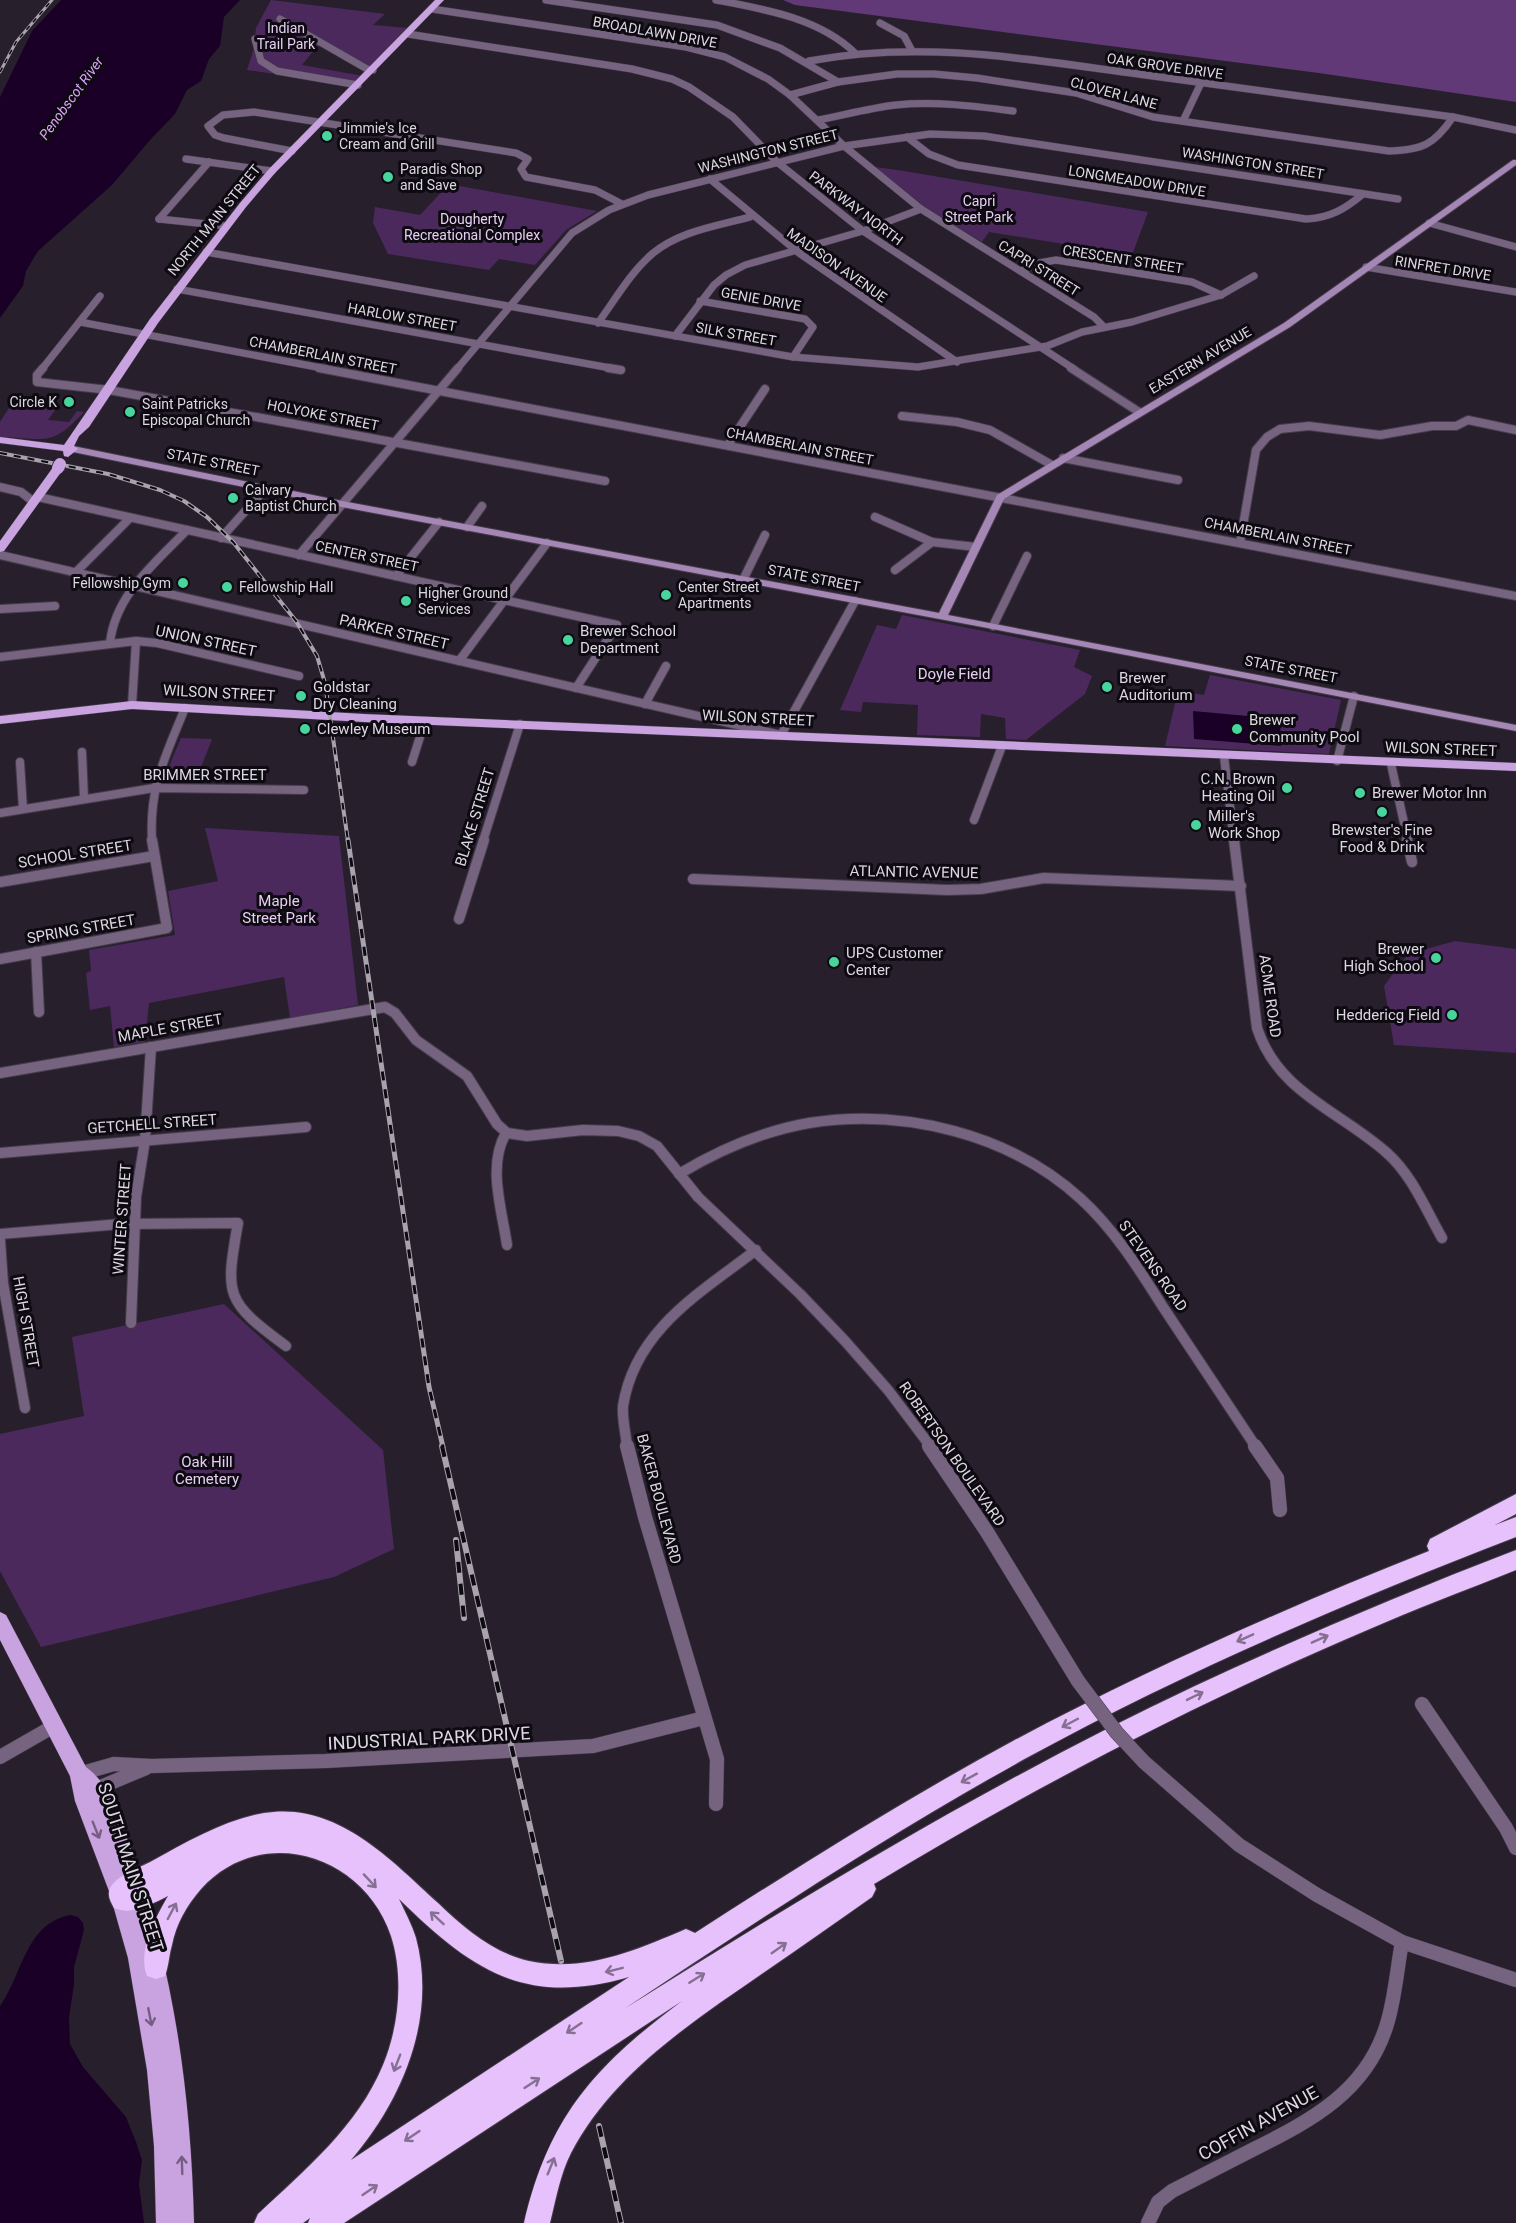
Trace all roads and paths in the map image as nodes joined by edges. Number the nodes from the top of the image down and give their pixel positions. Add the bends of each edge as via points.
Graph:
1 (440, 0) edge
2 (546, 0) edge
3 (604, 0) edge
4 (716, 0) edge
5 (598, 7) junction
6 (432, 9) junction
7 (280, 19) dead end
8 (880, 23) dead end
9 (408, 34) junction
10 (255, 39) dead end
11 (911, 49) junction
12 (855, 53) junction
13 (809, 62) junction
14 (373, 70) junction
15 (838, 82) junction
16 (1202, 82) junction
17 (358, 85) junction
18 (790, 96) junction
19 (1013, 111) dead end
20 (1453, 117) junction
21 (818, 120) junction
22 (1183, 121) junction
23 (322, 122) junction
24 (1516, 130) edge
25 (907, 136) junction
26 (844, 146) junction
27 (292, 151) junction
28 (186, 159) dead end
29 (209, 162) junction
30 (777, 162) junction
31 (1516, 162) edge
32 (272, 171) junction
33 (710, 179) junction
34 (1363, 194) junction
35 (1398, 199) dead end
36 (622, 204) junction
37 (921, 209) junction
38 (750, 217) junction
39 (1429, 223) junction
40 (226, 226) junction
41 (863, 231) junction
42 (1516, 247) edge
43 (793, 250) junction
44 (206, 252) junction
45 (1366, 267) junction
46 (1021, 271) junction
47 (1254, 276) dead end
48 (177, 289) junction
49 (1516, 292) edge
50 (1221, 295) junction
51 (100, 296) dead end
52 (700, 301) junction
53 (508, 306) junction
54 (80, 322) junction
55 (598, 322) junction
56 (1104, 327) junction
57 (146, 334) junction
58 (675, 336) junction
59 (478, 343) junction
60 (1039, 347) junction
61 (794, 357) junction
62 (957, 362) junction
63 (621, 370) dead end
64 (765, 389) dead end
65 (109, 390) junction
66 (437, 391) junction
67 (1139, 412) junction
68 (902, 416) dead end
69 (82, 428) junction
70 (1516, 430) edge
71 (0, 440) edge
72 (394, 442) junction
73 (37, 444) junction
74 (728, 445) junction
75 (0, 446) edge
76 (70, 450) junction
77 (1063, 458) junction
78 (1052, 465) junction
79 (1178, 480) dead end
80 (605, 481) dead end
81 (0, 487) edge
82 (266, 488) junction
83 (1000, 497) junction
84 (34, 498) junction
85 (342, 504) junction
86 (482, 506) dead end
87 (874, 517) dead end
88 (130, 518) junction
89 (439, 522) junction
90 (467, 527) junction
91 (187, 530) junction
92 (765, 535) dead end
93 (221, 538) junction
94 (0, 540) edge
95 (932, 542) junction
96 (547, 543) junction
97 (1240, 543) junction
98 (976, 547) junction
99 (0, 549) edge
100 (0, 555) edge
101 (299, 555) junction
102 (1027, 556) dead end
103 (895, 570) dead end
104 (75, 572) junction
105 (396, 576) junction
106 (743, 580) junction
107 (136, 586) junction
108 (1516, 596) edge
109 (504, 600) junction
110 (855, 601) junction
111 (55, 606) dead end
112 (0, 609) edge
113 (942, 617) junction
114 (993, 626) junction
115 (136, 641) junction
116 (110, 643) junction
117 (0, 657) edge
118 (459, 661) junction
119 (666, 666) dead end
120 (299, 676) dead end
121 (576, 688) junction
122 (1354, 696) junction
123 (645, 704) junction
124 (132, 705) junction
125 (185, 708) junction
126 (0, 720) edge
127 (425, 721) junction
128 (520, 724) junction
129 (1514, 727) edge
130 (781, 735) junction
131 (1002, 746) junction
132 (82, 752) dead end
133 (1224, 756) junction
134 (1337, 761) junction
135 (20, 762) dead end
136 (412, 762) dead end
137 (1391, 764) junction
138 (1516, 767) edge
139 (154, 788) junction
140 (304, 790) dead end
141 (84, 798) junction
142 (23, 810) junction
143 (0, 813) edge
144 (974, 820) dead end
145 (154, 856) junction
146 (1412, 862) dead end
147 (693, 879) dead end
148 (0, 882) edge
149 (1241, 886) junction
150 (459, 919) dead end
151 (36, 952) junction
152 (0, 959) edge
153 (39, 1012) dead end
154 (151, 1047) junction
155 (0, 1073) edge
156 (306, 1126) dead end
157 (506, 1133) junction
158 (145, 1140) junction
159 (0, 1153) edge
160 (679, 1174) junction
161 (134, 1224) junction
162 (0, 1234) edge
163 (1442, 1238) dead end
164 (0, 1240) edge
165 (507, 1245) dead end
166 (756, 1250) junction
167 (131, 1323) dead end
168 (286, 1346) dead end
169 (25, 1408) dead end
170 (1516, 1503) edge
171 (1280, 1510) dead end
172 (1516, 1527) edge
173 (1516, 1560) edge
174 (1299, 1614) junction
175 (0, 1621) edge
176 (1422, 1704) dead end
177 (704, 1718) junction
178 (54, 1726) junction
179 (0, 1757) edge
180 (152, 1766) junction
181 (86, 1786) junction
182 (716, 1804) dead end
183 (976, 1811) junction
184 (1516, 1848) edge
185 (223, 1856) junction
186 (781, 1892) junction
187 (129, 1894) junction
188 (1402, 1942) junction
189 (156, 1967) junction
190 (1516, 1980) edge
191 (167, 2223) edge
192 (183, 2223) edge
193 (267, 2223) edge
194 (280, 2223) edge
195 (321, 2223) edge
196 (537, 2223) edge
197 (1148, 2223) edge

1 - 6 main road, NORTH MAIN STREET
2 - 5 street
3 - 5 street
4 - 12 street via 772,12 816,27 848,44
5 - 13 street via 726,28 770,41
6 - 9 main road, NORTH MAIN STREET
6 - 18 street, BROADLAWN DRIVE via 708,51 742,65
7 - 14 street via 298,33
8 - 11 street via 904,36
9 - 14 main road, NORTH MAIN STREET
9 - 30 street, PARKWAY NORTH via 632,69 672,79 722,108
10 - 17 street via 261,61 277,71
11 - 12 street, OAK GROVE DRIVE
11 - 16 street, OAK GROVE DRIVE via 984,53
12 - 13 street, OAK GROVE DRIVE
13 - 15 street
14 - 17 main road, NORTH MAIN STREET
15 - 18 street, CLOVER LANE
15 - 22 street, CLOVER LANE via 897,74 977,78 1076,93 1135,112
16 - 20 street, OAK GROVE DRIVE
16 - 22 street
17 - 23 main road, NORTH MAIN STREET
18 - 21 street, BROADLAWN DRIVE
19 - 21 street via 919,104
20 - 22 street, CLOVER LANE via 1439,138 1408,151
20 - 24 street, OAK GROVE DRIVE
21 - 26 street, BROADLAWN DRIVE
23 - 27 main road, NORTH MAIN STREET
23 - 27 street via 242,111 219,116 208,126 215,135
23 - 36 street via 516,153 528,161 521,169 526,177 595,190
25 - 26 street, WASHINGTON STREET
25 - 34 street, WASHINGTON STREET via 984,136
25 - 34 street, LONGMEADOW DRIVE via 929,154 958,165 1306,219 1335,216
26 - 30 street, WASHINGTON STREET
26 - 37 street, CAPRI STREET
27 - 32 main road, NORTH MAIN STREET
28 - 29 street
29 - 32 street
29 - 40 street via 159,219
30 - 33 street, WASHINGTON STREET
30 - 41 street, PARKWAY NORTH
31 - 39 main road, EASTERN AVENUE
32 - 40 main road, NORTH MAIN STREET
33 - 36 street, WASHINGTON STREET
33 - 38 street, MADISON AVENUE
34 - 35 street, WASHINGTON STREET
36 - 53 street, WASHINGTON STREET via 572,233
37 - 41 street
37 - 46 street, CAPRI STREET
38 - 43 street, MADISON AVENUE
38 - 55 street via 662,246 640,267
39 - 42 street
39 - 45 main road, EASTERN AVENUE
40 - 44 main road, NORTH MAIN STREET
41 - 43 street
41 - 60 street, PARKWAY NORTH
43 - 52 street via 726,275
43 - 62 street, MADISON AVENUE
44 - 48 main road, NORTH MAIN STREET
44 - 53 street, SILK STREET
45 - 49 street, RINFRET DRIVE
45 - 67 main road, EASTERN AVENUE via 1287,325
46 - 50 street, CRESCENT STREET via 1056,260 1192,282
46 - 56 street, CAPRI STREET
47 - 50 street, SILK STREET
48 - 57 main road, NORTH MAIN STREET
48 - 59 street, HARLOW STREET
50 - 56 street, SILK STREET
51 - 54 street
52 - 58 street
52 - 61 street, GENIE DRIVE via 805,319 813,327
53 - 55 street, SILK STREET
53 - 59 street, WASHINGTON STREET
54 - 57 street, CHAMBERLAIN STREET
54 - 65 street, HOLYOKE STREET via 36,381
55 - 58 street, SILK STREET
56 - 60 street, SILK STREET
57 - 65 main road, NORTH MAIN STREET
57 - 66 street, CHAMBERLAIN STREET
58 - 61 street, SILK STREET
59 - 63 street, HARLOW STREET
59 - 66 street, WASHINGTON STREET
60 - 62 street, SILK STREET
60 - 67 street, PARKWAY NORTH
61 - 62 street, SILK STREET via 897,366
64 - 74 street
65 - 69 main road, NORTH MAIN STREET
65 - 72 street, HOLYOKE STREET
66 - 72 street, WASHINGTON STREET
66 - 74 street, CHAMBERLAIN STREET
67 - 77 main road, EASTERN AVENUE
68 - 78 street via 990,430
69 - 73 main road
69 - 76 main road, NORTH MAIN STREET
70 - 97 street via 1468,420 1458,426 1373,435 1311,426 1274,430 1256,450
71 - 73 main road, STATE STREET
72 - 80 street, HOLYOKE STREET
72 - 85 street, WASHINGTON STREET
73 - 76 main road, STATE STREET
74 - 83 street, CHAMBERLAIN STREET
75 - 76 main road, STATE STREET
76 - 82 main road, STATE STREET
76 - 84 main road, NORTH MAIN STREET
77 - 78 main road, EASTERN AVENUE
77 - 79 street
78 - 83 main road, EASTERN AVENUE
81 - 84 street, CENTER STREET
82 - 85 main road, STATE STREET
82 - 93 street
83 - 97 street, CHAMBERLAIN STREET
83 - 98 main road
84 - 88 street, CENTER STREET
84 - 94 main road, NORTH MAIN STREET
84 - 99 main road, NORTH MAIN STREET
85 - 89 main road, STATE STREET
85 - 101 street, WASHINGTON STREET
86 - 90 street
87 - 95 street
88 - 91 street, CENTER STREET
88 - 104 street
89 - 90 main road, STATE STREET
89 - 105 street
90 - 96 main road, STATE STREET
91 - 93 street, CENTER STREET
91 - 107 street
92 - 106 street
93 - 101 street, CENTER STREET
95 - 98 street
95 - 103 street
96 - 106 main road, STATE STREET
96 - 109 street
97 - 108 street, CHAMBERLAIN STREET
98 - 113 main road
100 - 104 street, PARKER STREET
101 - 105 street, CENTER STREET
102 - 114 street
104 - 107 street, PARKER STREET
105 - 109 street, CENTER STREET
106 - 110 main road, STATE STREET
107 - 116 street via 113,617
107 - 118 street, PARKER STREET
109 - 118 street
109 - 121 street, CENTER STREET via 617,625
110 - 113 main road, STATE STREET
110 - 130 street
111 - 112 street
113 - 114 main road, STATE STREET
114 - 122 main road, STATE STREET
115 - 116 street, UNION STREET
115 - 120 street, UNION STREET
115 - 124 street
116 - 117 street, UNION STREET
118 - 121 street, PARKER STREET
119 - 123 street
121 - 123 street, PARKER STREET
122 - 129 main road, STATE STREET
122 - 134 street
123 - 130 street, PARKER STREET
124 - 125 main road, WILSON STREET
124 - 126 main road, WILSON STREET
125 - 127 main road, WILSON STREET
125 - 139 street
127 - 128 main road, WILSON STREET
127 - 136 street
128 - 130 main road, WILSON STREET
128 - 150 street, BLAKE STREET
130 - 131 main road, WILSON STREET
131 - 133 main road, WILSON STREET
131 - 144 street
132 - 141 street
133 - 134 main road, WILSON STREET
133 - 149 street, ACME ROAD
134 - 137 main road, WILSON STREET
135 - 142 street
137 - 138 main road, WILSON STREET
137 - 146 street
139 - 140 street, BRIMMER STREET
139 - 141 street, BRIMMER STREET
139 - 145 street
141 - 142 street, BRIMMER STREET
142 - 143 street, BRIMMER STREET
145 - 148 street, SCHOOL STREET
145 - 151 street, SPRING STREET via 167,928
147 - 149 street, ATLANTIC AVENUE via 948,890 981,889 1044,878
149 - 163 street, ACME ROAD via 1257,1028 1271,1063 1402,1168
151 - 152 street, SPRING STREET
151 - 153 street
154 - 155 street, MAPLE STREET
154 - 157 street, MAPLE STREET via 378,1007 392,1010 418,1041 465,1074
154 - 158 street, WINTER STREET
156 - 158 street, GETCHELL STREET
157 - 160 street, ROBERTSON BOULEVARD via 628,1133 647,1139
157 - 165 street via 500,1141 497,1160
158 - 159 street, GETCHELL STREET
158 - 161 street, WINTER STREET
160 - 166 street, ROBERTSON BOULEVARD via 703,1202
160 - 171 street, STEVENS ROAD via 706,1158 772,1134 810,1123 846,1120 913,1123 947,1130 981,1140 1031,1163 1080,1198 1124,1248 1277,1478
161 - 162 street
161 - 167 street, WINTER STREET
161 - 168 street via 238,1223 230,1281 234,1299
164 - 169 street, HIGH STREET via 3,1283
166 - 177 street, BAKER BOULEVARD via 666,1320 632,1371 623,1408 627,1448
166 - 188 street, ROBERTSON BOULEVARD, bridge via 834,1328 912,1422 965,1499 1078,1681 1144,1762 1249,1852
170 - 174 highway
172 - 174 highway
183 -> 173 highway via 1247,1672
174 -> 186 highway via 1152,1681 1020,1750
175 - 178 main road, SOUTH MAIN STREET
176 - 184 street
177 - 180 street, INDUSTRIAL PARK DRIVE via 593,1746
177 - 182 street, BAKER BOULEVARD via 717,1759
178 - 179 street
178 - 181 main road, SOUTH MAIN STREET
180 - 181 street, INDUSTRIAL PARK DRIVE
180 - 181 street, INDUSTRIAL PARK DRIVE via 107,1765
181 - 187 main road, SOUTH MAIN STREET
195 -> 183 highway via 646,2010 801,1913
196 -> 183 highway via 546,2177 561,2143 590,2100 620,2068 696,2006
185 - 187 highway
189 -> 185 highway via 161,1938 178,1901 202,1871
185 -> 193 highway via 258,1843 291,1840 320,1847 346,1860 369,1879 392,1910 404,1939 411,1974 408,2026 379,2100 339,2154
186 -> 187 highway via 644,1962 567,1977 522,1971 479,1952 365,1853 311,1826 280,1823 250,1828 221,1840
186 -> 194 highway
187 - 189 main road, SOUTH MAIN STREET
187 -> 191 main road, SOUTH MAIN STREET via 159,2073
188 - 190 street, ROBERTSON BOULEVARD
188 - 197 street, COFFIN AVENUE via 1387,2024 1372,2058 1354,2083 1308,2122 1172,2191 1158,2202
192 -> 189 main road, SOUTH MAIN STREET via 178,2105

